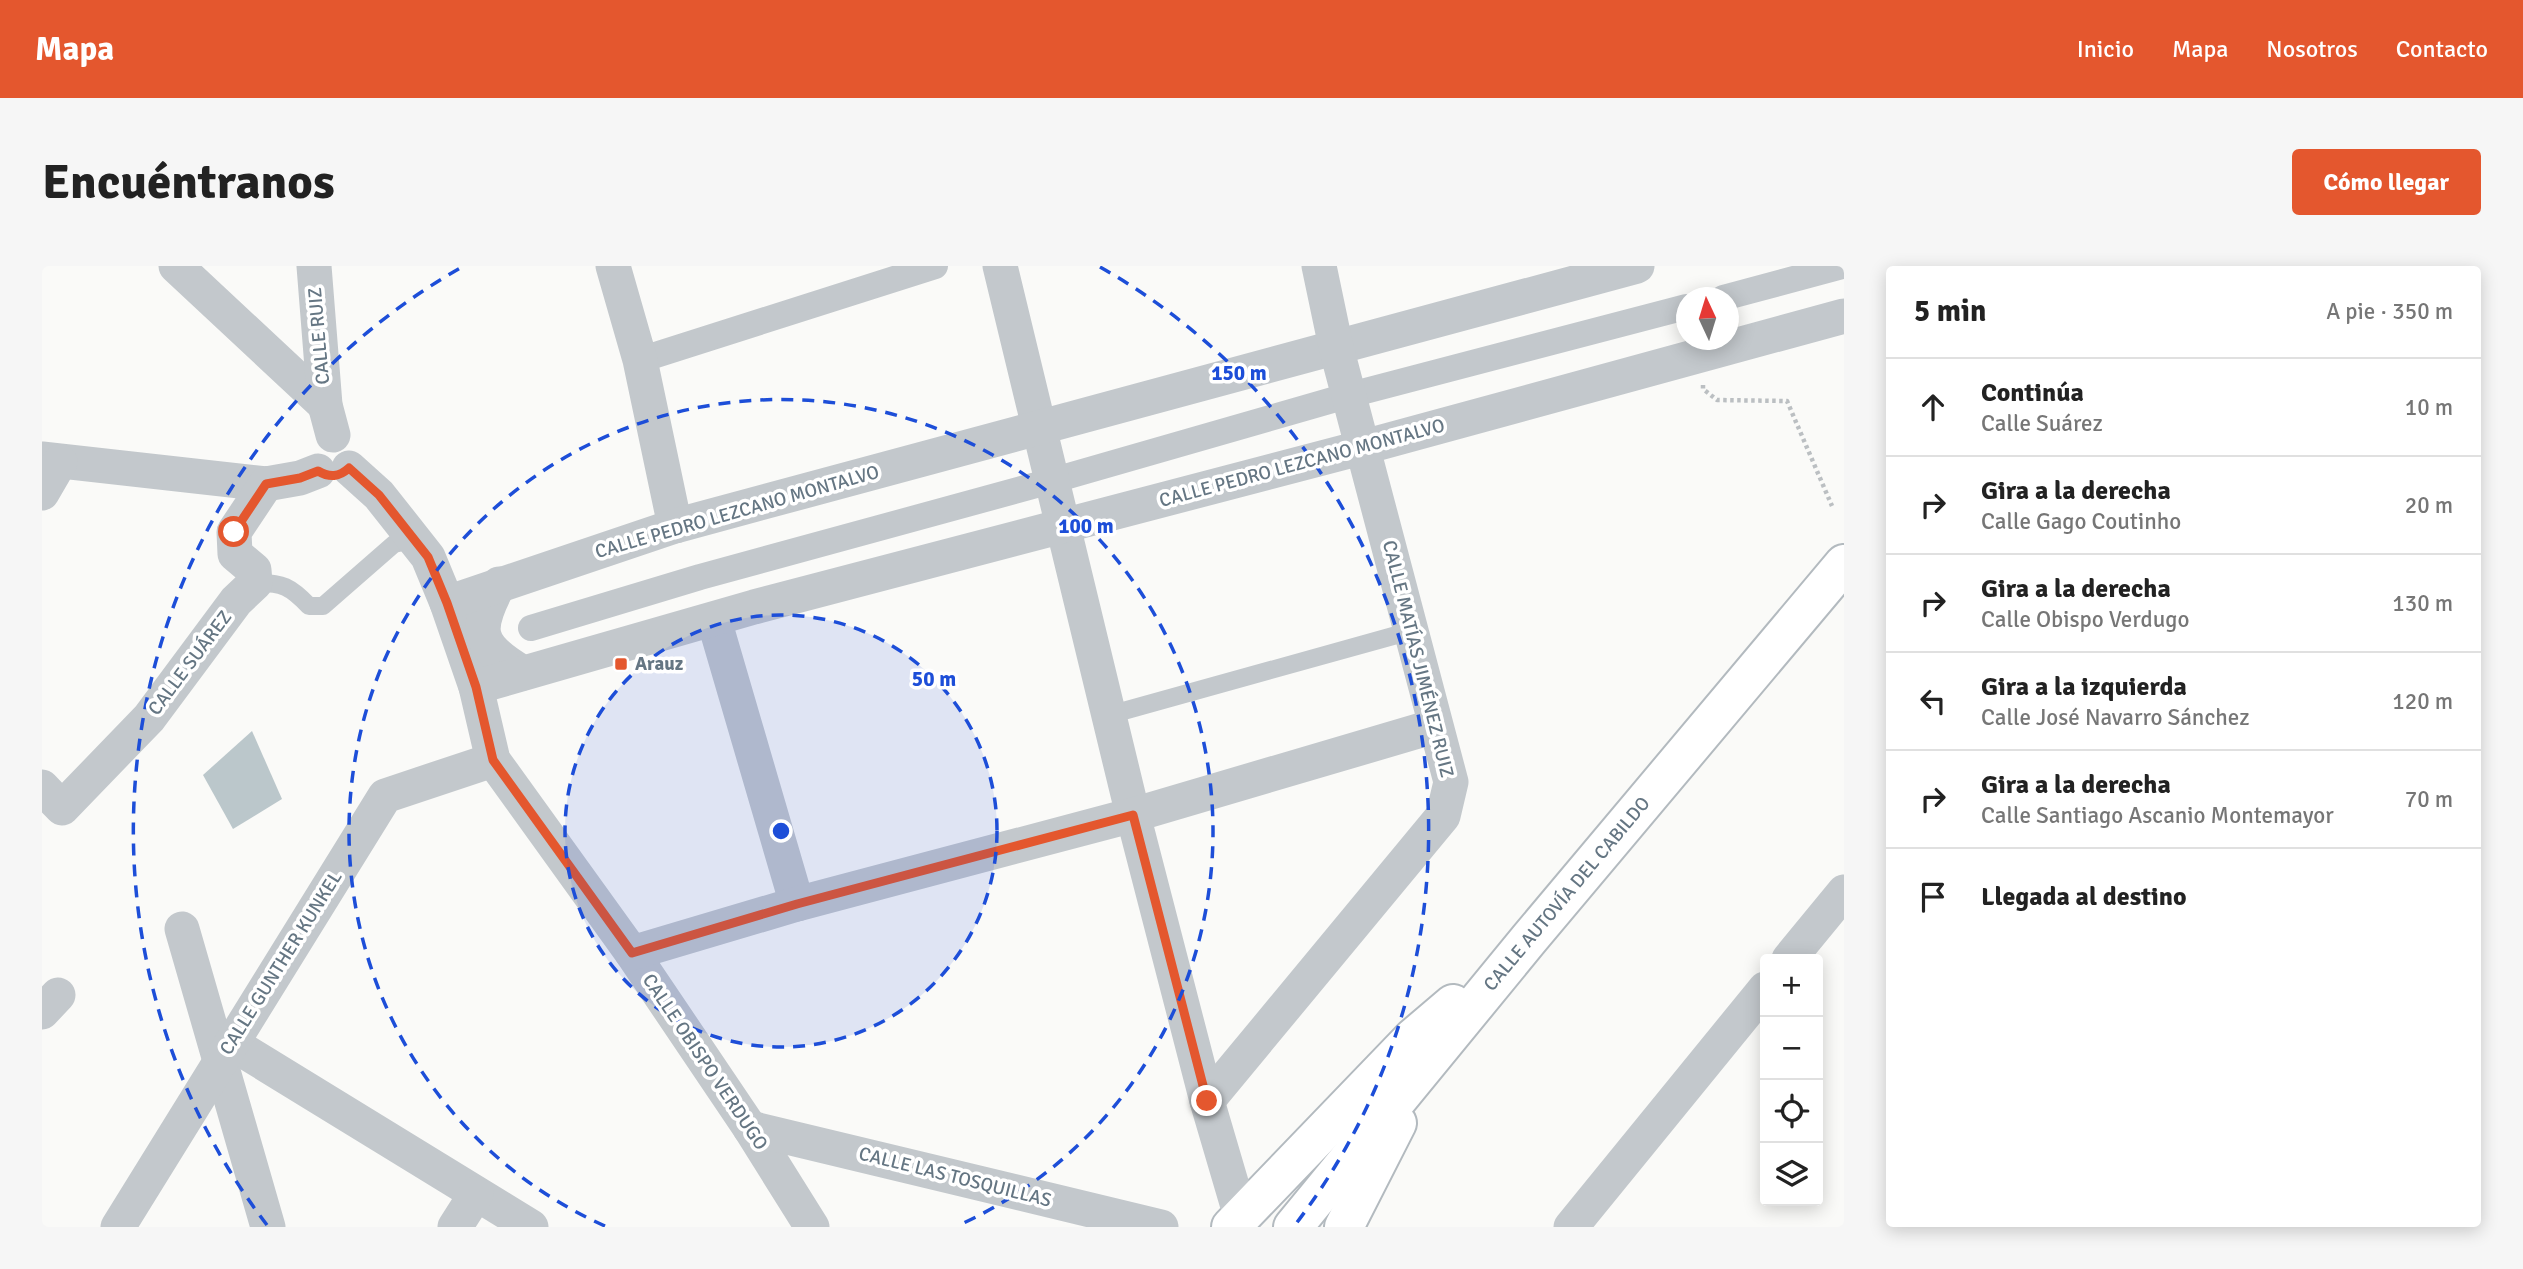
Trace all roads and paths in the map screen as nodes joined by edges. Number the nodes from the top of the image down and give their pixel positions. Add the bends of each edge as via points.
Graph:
1 (176, 266) edge
2 (314, 266) edge
3 (614, 266) edge
4 (935, 266) edge
5 (1000, 266) edge
6 (1319, 266) edge
7 (1637, 266) edge
8 (1842, 266) edge
9 (1739, 294) edge
10 (1676, 310) edge
11 (1844, 316) edge
12 (1336, 347) junction
13 (1704, 356) junction
14 (640, 360) junction
15 (1350, 396) junction
16 (329, 420) junction
17 (1038, 426) junction
18 (1364, 447) junction
19 (51, 460) edge
20 (334, 470) junction
21 (1051, 481) junction
22 (266, 484) junction
23 (42, 493) edge
24 (1832, 506) dead end
25 (1063, 525) junction
26 (675, 526) junction
27 (415, 539) junction
28 (1844, 564) edge
29 (256, 583) junction
30 (499, 584) junction
31 (447, 603) junction
32 (714, 620) junction
33 (531, 628) dead end
34 (1411, 631) junction
35 (523, 673) junction
36 (476, 687) junction
37 (1109, 715) junction
38 (1435, 726) junction
39 (493, 760) junction
40 (42, 788) edge
41 (1133, 815) junction
42 (1844, 892) edge
43 (797, 904) junction
44 (182, 929) dead end
45 (1529, 939) junction
46 (632, 953) junction
47 (1793, 954) edge
48 (1760, 995) edge
49 (226, 1052) junction
50 (1425, 1065) junction
51 (1207, 1101) junction
52 (750, 1128) junction
53 (476, 1194) junction
54 (799, 1220) edge
55 (1238, 1220) edge
56 (118, 1227) edge
57 (268, 1227) edge
58 (455, 1227) edge
59 (531, 1227) edge
60 (1161, 1227) edge
61 (1293, 1227) edge
62 (1344, 1227) edge
63 (1571, 1227) edge

1 - 16 street
2 - 16 street, CALLE RUIZ
3 - 14 street
4 - 14 street
5 - 17 street
6 - 12 street, CALLE MATÍAS JIMÉNEZ RUIZ
7 - 12 street, CALLE PEDRO LEZCANO MONTALVO
8 - 9 street
10 - 15 street
11 - 13 street, CALLE PEDRO LEZCANO MONTALVO
12 - 15 street, CALLE MATÍAS JIMÉNEZ RUIZ
12 - 17 street, CALLE PEDRO LEZCANO MONTALVO
13 - 18 street, CALLE PEDRO LEZCANO MONTALVO
13 - 24 path via 1703,390 1717,400 1787,401
14 - 26 street
15 - 18 street, CALLE MATÍAS JIMÉNEZ RUIZ
15 - 21 street
16 - 20 street via 312,459
17 - 21 street
17 - 26 street, CALLE PEDRO LEZCANO MONTALVO
18 - 25 street, CALLE PEDRO LEZCANO MONTALVO
18 - 34 street, CALLE MATÍAS JIMÉNEZ RUIZ
19 - 22 street
19 - 23 street
20 - 22 street
20 - 27 street, CALLE OBISPO VERDUGO via 379,495
21 - 25 street
21 - 33 street
22 - 29 street via 234,532 235,554 254,570
25 - 32 street, CALLE PEDRO LEZCANO MONTALVO
25 - 37 street
26 - 30 street, CALLE PEDRO LEZCANO MONTALVO
27 - 29 lane via 394,544 323,606 309,606 296,592 276,582
27 - 31 street, CALLE OBISPO VERDUGO via 428,557
28 - 45 main road, CALLE AUTOVÍA DEL CABILDO
29 - 40 street, CALLE SUÁREZ via 236,601 149,718 62,808
30 - 31 street, CALLE PEDRO LEZCANO MONTALVO
30 - 35 street via 485,610 482,630 488,647
31 - 36 street, CALLE OBISPO VERDUGO
32 - 35 street, CALLE PEDRO LEZCANO MONTALVO
32 - 43 street
34 - 37 lane
34 - 38 street, CALLE MATÍAS JIMÉNEZ RUIZ
35 - 36 street, CALLE PEDRO LEZCANO MONTALVO
36 - 39 street, CALLE OBISPO VERDUGO
37 - 41 street
38 - 41 street
38 - 51 street, CALLE MATÍAS JIMÉNEZ RUIZ via 1451,782 1443,816
39 - 46 street, CALLE OBISPO VERDUGO
39 - 49 street, CALLE GUNTHER KUNKEL via 385,796
41 - 43 street
41 - 51 street
42 - 47 street
43 - 46 street
44 - 49 street
45 - 50 main road, CALLE AUTOVÍA DEL CABILDO
45 - 55 main road via 1413,1038
46 - 52 street, CALLE OBISPO VERDUGO
48 - 63 street
49 - 53 street
49 - 56 street, CALLE GUNTHER KUNKEL
49 - 57 street
50 - 61 main road, CALLE AUTOVÍA DEL CABILDO
50 - 62 main road
51 - 55 street
52 - 54 street, CALLE OBISPO VERDUGO
52 - 60 street, CALLE LAS TOSQUILLAS
53 - 58 street
53 - 59 street

